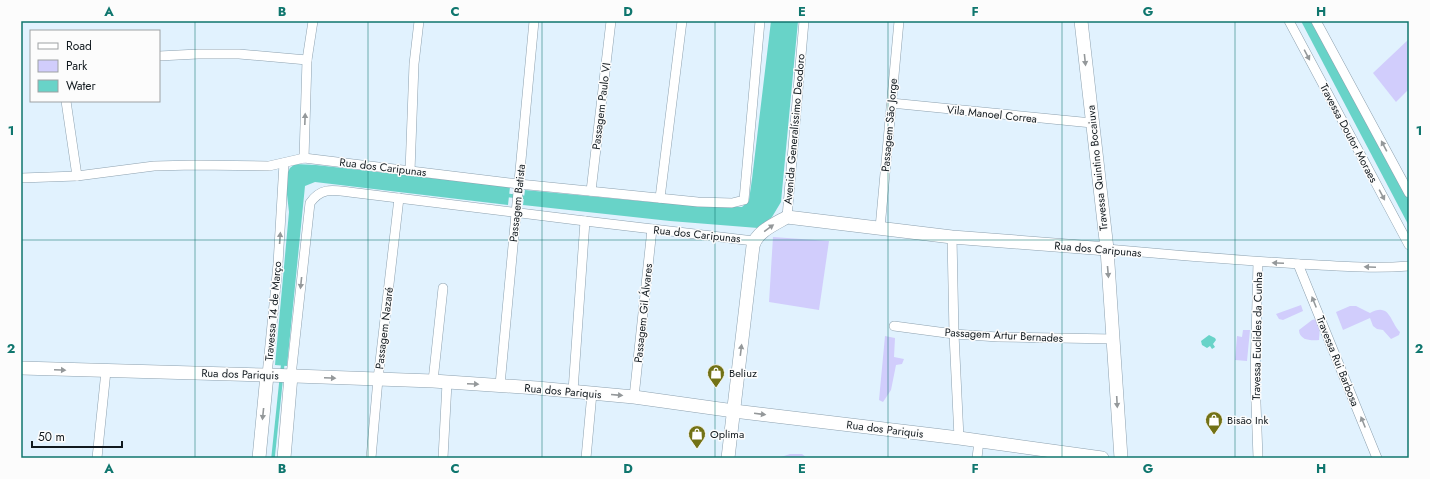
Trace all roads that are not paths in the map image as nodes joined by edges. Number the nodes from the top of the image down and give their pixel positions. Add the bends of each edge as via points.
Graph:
1 (313, 21) edge
2 (419, 21) edge
3 (534, 21) edge
4 (611, 21) edge
5 (682, 21) edge
6 (760, 21) edge
7 (804, 21) edge
8 (898, 21) edge
9 (1081, 21) edge
10 (1289, 21) edge
11 (1316, 21) edge
12 (160, 56) edge
13 (307, 60) junction
14 (66, 102) edge
15 (891, 103) junction
16 (1092, 123) junction
17 (304, 158) junction
18 (284, 163) junction
19 (410, 171) junction
20 (77, 176) junction
21 (21, 178) edge
22 (519, 184) junction
23 (591, 192) junction
24 (1409, 193) edge
25 (399, 198) junction
26 (660, 198) junction
27 (516, 213) junction
28 (787, 218) junction
29 (584, 222) junction
30 (880, 228) junction
31 (652, 229) junction
32 (952, 236) junction
33 (754, 241) junction
34 (1409, 245) edge
35 (1106, 249) junction
36 (1258, 262) junction
37 (1298, 264) junction
38 (1409, 266) edge
39 (443, 288) dead end
40 (894, 326) dead end
41 (954, 334) junction
42 (1114, 339) junction
43 (21, 368) edge
44 (106, 371) junction
45 (267, 375) junction
46 (290, 376) junction
47 (378, 379) junction
48 (434, 381) junction
49 (447, 382) junction
50 (500, 385) junction
51 (573, 391) junction
52 (592, 393) junction
53 (634, 397) junction
54 (734, 411) junction
55 (959, 438) junction
56 (979, 441) junction
57 (97, 458) edge
58 (259, 458) edge
59 (284, 458) edge
60 (371, 458) edge
61 (443, 458) edge
62 (586, 458) edge
63 (728, 458) edge
64 (977, 458) edge
65 (1102, 458) edge
66 (1121, 458) edge
67 (1258, 458) edge
68 (1378, 458) edge

1 - 13 street
2 - 19 street via 414,64
3 - 22 street, Passagem Batista
4 - 23 street, Passagem Paulo VI
5 - 26 street
6 - 26 street, Rua dos Caripunas via 744,200 732,203
7 - 28 street, Avenida Generalíssimo Deodoro
8 - 15 street, Passagem São Jorge
9 -> 16 street, Travessa Quintino Bocaiuva
10 -> 34 street, Travessa Doutor Moraes
24 -> 11 street
12 - 13 street via 239,54
17 -> 13 street
14 - 20 street
15 - 16 street, Vila Manoel Correa
15 - 30 street, Passagem São Jorge
16 - 35 street, Travessa Quintino Bocaiuva
17 - 18 street, Rua dos Caripunas
17 - 19 street, Rua dos Caripunas
18 - 20 street, Rua dos Caripunas via 259,166 154,166
45 -> 18 street, Travessa 14 de Março
19 - 22 street, Rua dos Caripunas
20 - 21 street, Rua dos Caripunas
22 - 23 street, Rua dos Caripunas
22 - 27 street, Passagem Batista
23 - 26 street, Rua dos Caripunas
25 - 27 street, Rua dos Caripunas
25 -> 46 street, Rua dos Caripunas via 328,190 321,192 310,203
25 - 47 street, Passagem Nazaré
27 - 29 street, Rua dos Caripunas
27 - 50 street, Passagem Batista
28 - 30 street, Rua dos Caripunas
33 -> 28 street, Avenida Generalíssimo Deodoro via 769,227
29 - 31 street, Rua dos Caripunas
29 - 51 street
30 - 32 street, Rua dos Caripunas
31 - 33 street, Rua dos Caripunas
31 - 53 street, Passagem Gil Álvares
32 - 35 street, Rua dos Caripunas
32 - 41 street
54 -> 33 street
35 - 36 street, Rua dos Caripunas
35 -> 42 street, Travessa Quintino Bocaiuva
37 -> 36 street, Rua dos Caripunas
36 - 67 street, Travessa Euclides da Cunha via 1255,376
38 -> 37 street, Rua dos Caripunas via 1390,268
68 -> 37 street, Travessa Rui Barbosa
39 - 48 street
40 - 41 street, Passagem Artur Bernades
41 - 42 street, Passagem Artur Bernades
41 - 55 street
42 -> 66 street, Travessa Quintino Bocaiuva
43 -> 44 street, Rua dos Pariquis
44 - 45 street, Rua dos Pariquis
44 - 57 street
45 - 46 street, Rua dos Pariquis
45 -> 58 street, Travessa 14 de Março
46 -> 47 street, Rua dos Pariquis
46 - 59 street
47 - 48 street, Rua dos Pariquis
47 - 60 street, Passagem Nazaré
48 - 49 street, Rua dos Pariquis
49 -> 50 street, Rua dos Pariquis
49 - 61 street
50 - 51 street, Rua dos Pariquis
51 - 52 street, Rua dos Pariquis
52 -> 53 street, Rua dos Pariquis
52 - 62 street
53 - 54 street, Rua dos Pariquis
54 -> 55 street, Rua dos Pariquis
54 - 63 street
55 - 56 street, Rua dos Pariquis
56 - 64 street
56 - 65 street, Rua dos Pariquis

